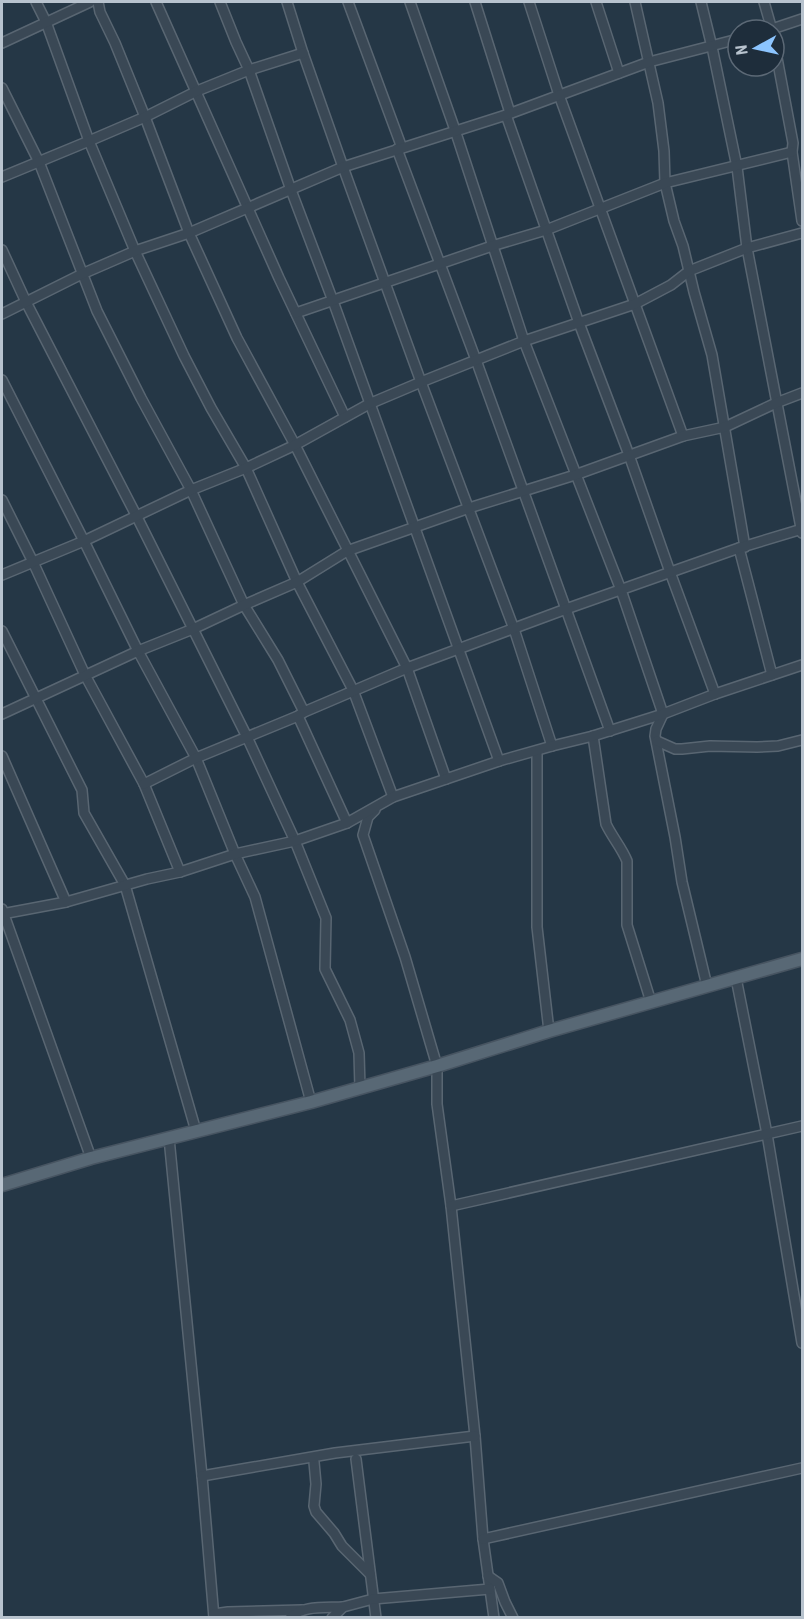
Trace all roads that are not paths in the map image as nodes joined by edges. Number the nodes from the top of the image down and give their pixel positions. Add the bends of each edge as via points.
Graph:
1 (36, 2) edge
2 (90, 2) edge
3 (98, 2) edge
4 (156, 2) edge
5 (220, 2) edge
6 (287, 2) edge
7 (348, 2) edge
8 (410, 2) edge
9 (475, 2) edge
10 (530, 2) edge
11 (596, 2) edge
12 (635, 2) edge
13 (701, 2) edge
14 (764, 2) edge
15 (768, 18) edge
16 (802, 19) edge
17 (46, 22) junction
18 (786, 25) edge
19 (2, 43) edge
20 (726, 43) edge
21 (712, 47) junction
22 (303, 53) junction
23 (649, 62) junction
24 (249, 70) junction
25 (619, 73) junction
26 (782, 78) edge
27 (2, 88) edge
28 (197, 91) junction
29 (559, 96) junction
30 (508, 114) junction
31 (145, 117) junction
32 (455, 130) junction
33 (89, 141) junction
34 (796, 145) edge
35 (400, 148) junction
36 (39, 162) junction
37 (737, 166) junction
38 (343, 167) junction
39 (2, 177) edge
40 (665, 183) junction
41 (291, 190) junction
42 (248, 207) junction
43 (599, 208) junction
44 (802, 221) edge
45 (546, 230) junction
46 (189, 233) junction
47 (802, 233) edge
48 (492, 246) junction
49 (747, 248) junction
50 (2, 250) edge
51 (135, 251) junction
52 (439, 265) junction
53 (689, 271) junction
54 (82, 274) junction
55 (386, 282) junction
56 (333, 301) junction
57 (26, 302) junction
58 (635, 304) junction
59 (2, 314) edge
60 (296, 314) junction
61 (579, 323) junction
62 (524, 341) junction
63 (476, 360) junction
64 (2, 380) edge
65 (421, 382) junction
66 (802, 393) edge
67 (776, 403) junction
68 (369, 404) junction
69 (345, 417) junction
70 (724, 427) junction
71 (683, 436) junction
72 (295, 445) junction
73 (629, 455) junction
74 (246, 468) junction
75 (575, 474) junction
76 (191, 490) junction
77 (522, 490) junction
78 (2, 500) edge
79 (469, 508) junction
80 (138, 517) junction
81 (415, 528) junction
82 (802, 531) edge
83 (84, 541) junction
84 (742, 548) junction
85 (347, 551) junction
86 (33, 562) junction
87 (670, 572) junction
88 (2, 575) edge
89 (297, 582) junction
90 (621, 590) junction
91 (244, 605) junction
92 (566, 609) junction
93 (193, 629) junction
94 (514, 629) junction
95 (2, 631) edge
96 (459, 649) junction
97 (138, 651) junction
98 (802, 665) edge
99 (407, 668) junction
100 (85, 675) junction
101 (772, 675) junction
102 (353, 690) junction
103 (715, 694) junction
104 (35, 699) junction
105 (2, 714) edge
106 (301, 714) junction
107 (663, 714) junction
108 (610, 731) junction
109 (593, 736) junction
110 (248, 737) junction
111 (802, 740) edge
112 (657, 741) junction
113 (552, 746) junction
114 (537, 751) junction
115 (2, 756) edge
116 (196, 758) junction
117 (499, 761) junction
118 (446, 779) junction
119 (144, 784) junction
120 (393, 797) junction
121 (382, 802) junction
122 (347, 823) junction
123 (295, 841) junction
124 (235, 854) junction
125 (180, 872) junction
126 (125, 885) junction
127 (66, 902) junction
128 (2, 912) edge
129 (802, 959) edge
130 (736, 978) junction
131 (707, 986) junction
132 (651, 1002) junction
133 (549, 1031) junction
134 (436, 1066) junction
135 (360, 1088) junction
136 (311, 1102) junction
137 (802, 1125) edge
138 (196, 1131) junction
139 (767, 1134) junction
140 (169, 1138) junction
141 (91, 1158) junction
142 (2, 1185) edge
143 (451, 1206) junction
144 (802, 1343) edge
145 (475, 1436) junction
146 (356, 1459) dead end
147 (314, 1462) dead end
148 (802, 1468) edge
149 (202, 1476) junction
150 (483, 1539) junction
151 (370, 1574) junction
152 (488, 1576) junction
153 (490, 1589) junction
154 (373, 1599) junction
155 (343, 1607) junction
156 (302, 1610) junction
157 (214, 1616) edge
158 (290, 1617) edge
159 (332, 1617) edge
160 (376, 1617) edge
161 (494, 1617) edge
162 (513, 1617) edge

1 - 17 street
2 - 17 street
3 - 31 street
4 - 28 street
5 - 24 street
6 - 22 street
7 - 35 street
8 - 32 street
9 - 30 street
10 - 29 street
11 - 25 street
12 - 23 street
13 - 21 street
14 - 15 street
16 - 18 street
17 - 19 street
17 - 33 street
20 - 21 street
21 - 23 street
21 - 37 street
22 - 24 street
22 - 38 street
23 - 25 street
23 - 40 street via 658,103
24 - 28 street
24 - 41 street
25 - 29 street
26 - 34 street
27 - 36 street
28 - 31 street
28 - 42 street
29 - 30 street
29 - 43 street
30 - 32 street
30 - 45 street
31 - 33 street
31 - 46 street
32 - 35 street
32 - 48 street
33 - 36 street
33 - 51 street
34 - 37 street
34 - 44 street
35 - 38 street
35 - 52 street
36 - 39 street
36 - 54 street
37 - 40 street
37 - 49 street
38 - 41 street
38 - 55 street
40 - 43 street
40 - 53 street
41 - 42 street
41 - 56 street
42 - 46 street
42 - 60 street
43 - 45 street
43 - 58 street
45 - 48 street
45 - 61 street
46 - 51 street
46 - 72 street via 237,338
47 - 49 street
48 - 52 street
48 - 62 street
49 - 53 street
49 - 67 street
50 - 57 street
51 - 54 street
51 - 74 street via 195,377
52 - 55 street
52 - 63 street
53 - 58 street
53 - 70 street via 712,354
54 - 57 street
54 - 76 street via 141,399
55 - 56 street
55 - 65 street
56 - 60 street
56 - 68 street
57 - 59 street
57 - 80 street
58 - 61 street
58 - 71 street
60 - 69 street
61 - 62 street
61 - 73 street
62 - 63 street
62 - 75 street
63 - 65 street
63 - 77 street
64 - 83 street
65 - 68 street
65 - 79 street
66 - 67 street
67 - 70 street
67 - 82 street
68 - 69 street
68 - 81 street
69 - 72 street
70 - 71 street
70 - 84 street
71 - 73 street
72 - 74 street
72 - 85 street
73 - 75 street
73 - 87 street
74 - 76 street
74 - 89 street
75 - 77 street
75 - 90 street
76 - 80 street
76 - 91 street
77 - 79 street
77 - 92 street
78 - 86 street
79 - 81 street
79 - 94 street
80 - 83 street
80 - 93 street
81 - 85 street
81 - 96 street
82 - 84 street
83 - 86 street
83 - 97 street
84 - 87 street
84 - 101 street
85 - 89 street
85 - 99 street
86 - 88 street
86 - 100 street
87 - 90 street
87 - 103 street
89 - 91 street
89 - 102 street
90 - 92 street
90 - 107 street
91 - 93 street
91 - 106 street via 278,660
92 - 94 street
92 - 108 street
93 - 97 street
93 - 110 street
94 - 96 street
94 - 113 street
95 - 104 street
96 - 99 street
96 - 117 street
97 - 100 street
97 - 116 street
98 - 101 street
99 - 102 street
99 - 118 street
100 - 104 street
100 - 119 street
101 - 103 street
102 - 106 street
102 - 120 street
103 - 107 street
104 - 105 street
104 - 126 street via 82,790 84,813
106 - 110 street
106 - 122 street
107 - 108 street
107 - 112 street via 656,729
108 - 109 street
109 - 113 street
109 - 132 street via 606,824 627,861 627,925
110 - 116 street
110 - 123 street
111 - 112 street via 778,746 682,749
112 - 131 street via 682,882
113 - 114 street
114 - 117 street
114 - 133 street via 537,927
115 - 127 street
116 - 119 street
116 - 124 street
117 - 118 street
118 - 120 street
119 - 125 street
120 - 121 street
121 - 122 street
121 - 134 street via 368,817 363,835 405,957
122 - 123 street
123 - 124 street
123 - 135 street via 326,918 325,969 350,1020 359,1053
124 - 125 street
124 - 136 street via 255,897
125 - 126 street
126 - 127 street
126 - 138 street
127 - 128 street
128 - 141 street
129 - 130 main road
130 - 131 main road
130 - 139 street
131 - 132 main road
132 - 133 main road
133 - 134 main road
134 - 135 main road
134 - 143 street via 437,1104
135 - 136 main road
136 - 138 main road
137 - 139 street
138 - 140 main road
139 - 143 street
139 - 144 street
140 - 141 main road
140 - 149 street
141 - 142 main road
143 - 145 street
145 - 149 street via 335,1453
145 - 150 street
146 - 151 street
147 - 151 street via 316,1512
148 - 150 street
149 - 157 street
150 - 152 street
151 - 154 street
152 - 153 street
152 - 162 street via 498,1583
153 - 154 street
153 - 161 street
154 - 155 street
154 - 160 street
155 - 156 street
155 - 159 street
156 - 157 street via 228,1612
156 - 158 street

